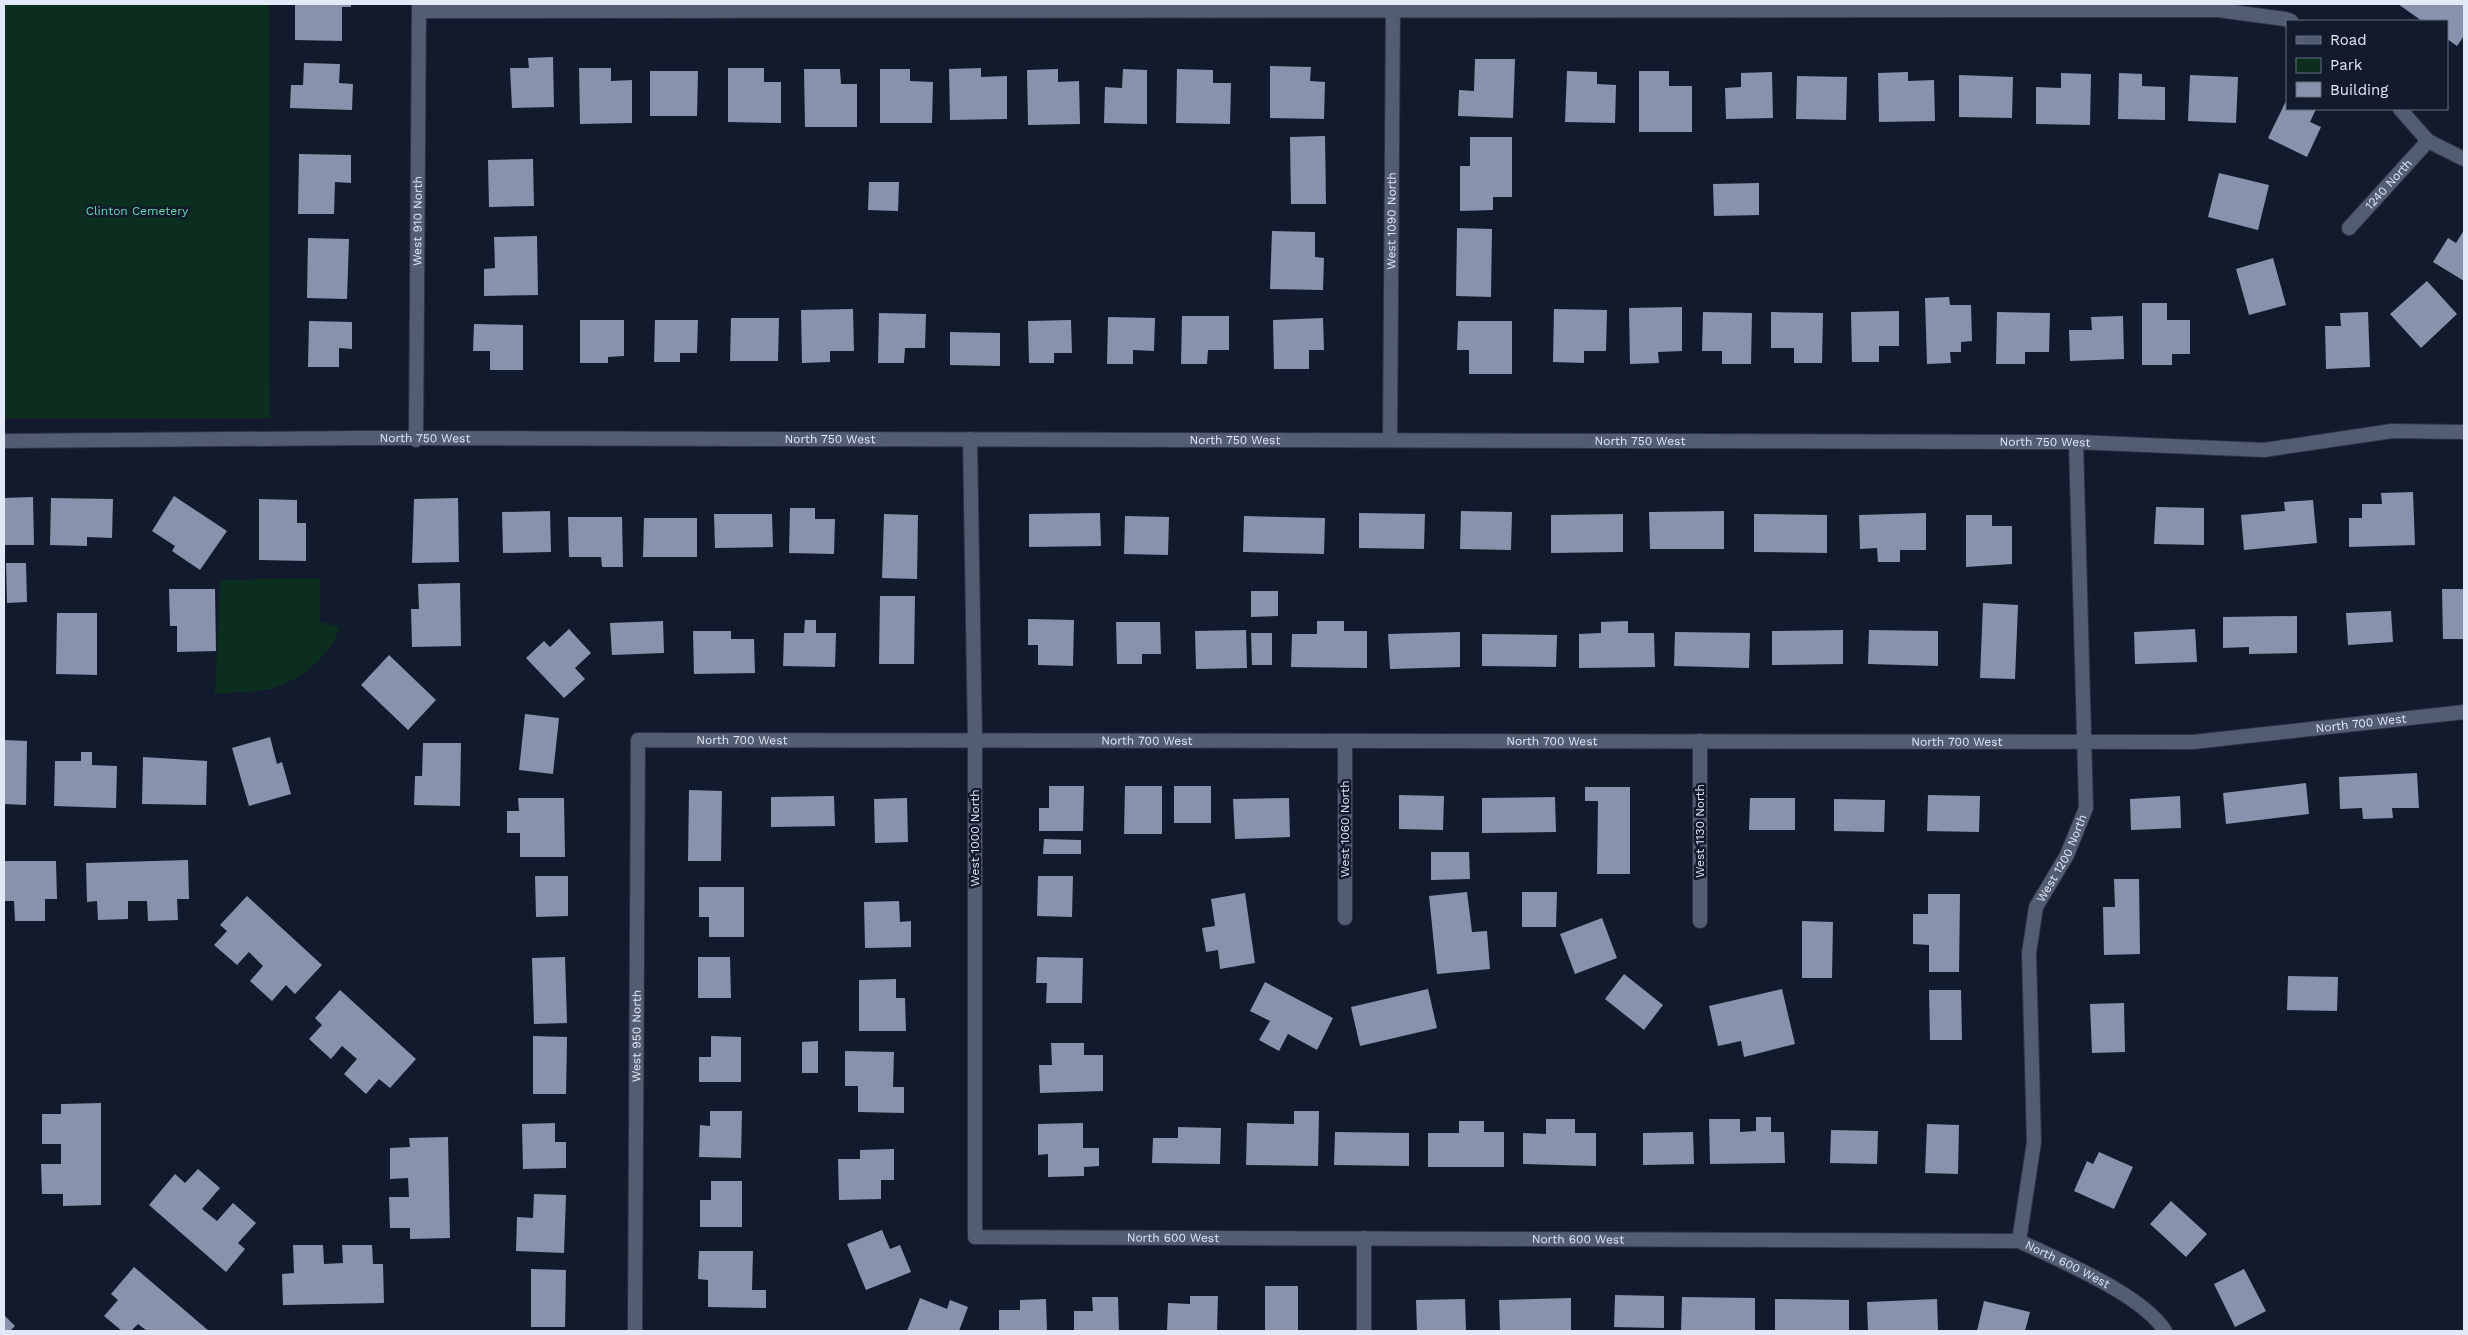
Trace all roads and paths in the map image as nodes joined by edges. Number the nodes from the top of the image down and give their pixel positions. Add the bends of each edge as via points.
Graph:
1 (419, 7) edge
2 (1393, 7) edge
3 (2286, 20) edge
4 (2401, 110) edge
5 (2428, 141) junction
6 (2464, 159) edge
7 (2349, 228) dead end
8 (2464, 432) edge
9 (970, 439) junction
10 (416, 440) junction
11 (1390, 440) junction
12 (4, 441) edge
13 (2076, 442) junction
14 (2464, 712) edge
15 (638, 740) joint
16 (974, 740) junction
17 (1345, 741) junction
18 (1700, 741) junction
19 (2085, 742) junction
20 (1345, 918) dead end
21 (1700, 921) dead end
22 (974, 1237) joint
23 (1364, 1238) junction
24 (2019, 1241) junction
25 (2162, 1327) edge
26 (635, 1331) edge
27 (1364, 1331) edge

1 - 2 street
1 - 10 street, West 910 North
2 - 3 street via 2218,10
2 - 11 street, West 1090 North
4 - 5 street
5 - 6 street
5 - 7 street, 1240 North
8 - 13 street, North 750 West via 2392,431 2264,450
9 - 10 street, North 750 West
9 - 11 street, North 750 West
9 - 16 street, West 1000 North
10 - 12 street, North 750 West
11 - 13 street, North 750 West
13 - 19 street, West 1200 North
14 - 19 street, North 700 West via 2193,742
15 - 16 street, North 700 West
15 - 26 street, West 950 North
16 - 17 street, North 700 West
16 - 22 street, West 1000 North
17 - 18 street, North 700 West
17 - 20 street, West 1060 North
18 - 19 street, North 700 West
18 - 21 street, West 1130 North
19 - 24 street, West 1200 North via 2086,808 2067,855 2036,907 2029,953 2034,1142
22 - 23 street, North 600 West
23 - 24 street, North 600 West
23 - 27 street
24 - 25 street, North 600 West via 2113,1287

